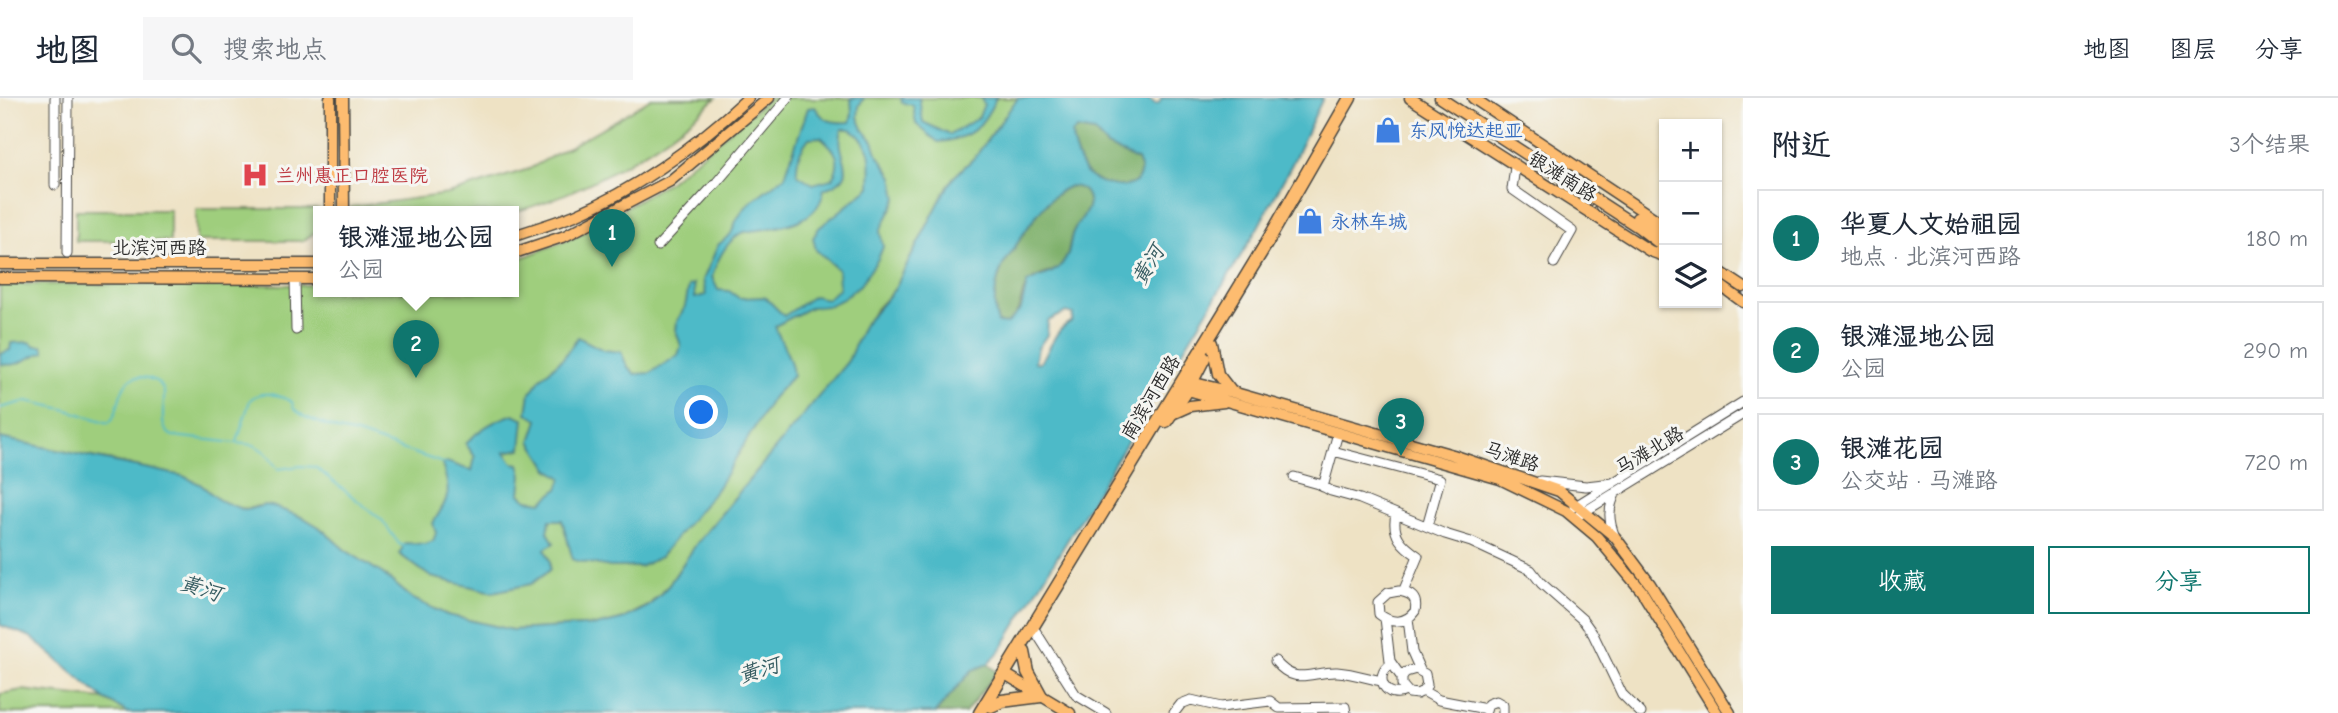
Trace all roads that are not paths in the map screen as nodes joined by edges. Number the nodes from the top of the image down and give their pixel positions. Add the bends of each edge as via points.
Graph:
1 (55, 98) edge
2 (68, 98) edge
3 (330, 98) edge
4 (343, 98) edge
5 (748, 98) edge
6 (769, 98) edge
7 (788, 98) edge
8 (1350, 98) edge
9 (1356, 98) edge
10 (1410, 98) edge
11 (1440, 98) edge
12 (1452, 98) edge
13 (1473, 98) edge
14 (1515, 167) junction
15 (55, 185) dead end
16 (330, 206) edge
17 (344, 206) edge
18 (1659, 222) edge
19 (1639, 224) junction
20 (1659, 233) edge
21 (519, 234) edge
22 (1662, 245) edge
23 (658, 246) dead end
24 (519, 251) edge
25 (66, 253) dead end
26 (1659, 254) edge
27 (1554, 263) dead end
28 (0, 264) edge
29 (313, 264) edge
30 (1722, 273) edge
31 (0, 278) edge
32 (295, 279) junction
33 (313, 279) edge
34 (1722, 287) edge
35 (1743, 287) edge
36 (1743, 302) edge
37 (296, 330) dead end
38 (1212, 343) junction
39 (1185, 385) junction
40 (1231, 397) junction
41 (1743, 402) edge
42 (1171, 414) junction
43 (1743, 414) edge
44 (1338, 433) junction
45 (1333, 451) junction
46 (1294, 477) dead end
47 (1528, 479) junction
48 (1616, 486) junction
49 (1323, 487) junction
50 (1581, 508) junction
51 (1396, 515) junction
52 (1570, 515) junction
53 (1427, 526) junction
54 (1615, 537) junction
55 (1403, 592) junction
56 (1385, 618) junction
57 (1408, 618) junction
58 (1036, 632) junction
59 (1024, 652) junction
60 (1275, 662) dead end
61 (1391, 664) junction
62 (1420, 670) junction
63 (1007, 676) junction
64 (1402, 678) junction
65 (1381, 681) junction
66 (1406, 691) junction
67 (1423, 691) junction
68 (1041, 696) junction
69 (986, 711) edge
70 (1486, 711) edge
71 (1070, 713) edge
72 (1105, 713) edge
73 (1174, 713) edge
74 (1346, 713) edge
75 (1503, 713) edge
76 (1641, 713) edge
77 (1717, 713) edge
78 (1730, 713) edge

1 - 15 street
2 - 25 street
3 - 16 main road
4 - 17 main road
5 - 21 main road via 648,176 576,215
6 - 24 main road via 670,181 565,236
7 - 23 street
8 - 39 highway, 南滨河西路
9 - 38 highway, 南滨河西路
10 - 14 main road, 银滩南路
11 - 19 main road
12 - 19 main road
13 - 18 main road, 银滩南路
14 - 26 main road, 银滩南路
14 - 27 street via 1512,189 1572,231
19 - 20 main road
19 - 22 main road
28 - 29 main road, 北滨河西路
30 - 35 main road
31 - 32 main road, 北滨河西路
32 - 33 main road, 北滨河西路
32 - 37 street
34 - 36 main road
38 - 39 highway, 南滨河西路
38 - 40 main road via 1218,374
39 - 40 main road, 马滩路
39 - 42 highway, 南滨河西路
39 - 63 highway, 南滨河西路
40 - 42 main road
40 - 44 main road, 马滩路
40 - 47 main road, 马滩路
41 - 48 street, 马滩北路
42 - 58 highway, 南滨河西路
43 - 48 street, 马滩北路
44 - 45 street
44 - 52 main road, 马滩路 via 1500,480
45 - 49 street
45 - 53 street via 1440,479
46 - 49 street
47 - 48 street
47 - 50 main road, 马滩路 via 1559,491
48 - 50 street, 马滩北路
48 - 54 street via 1609,513
49 - 51 street
50 - 52 street, 马滩北路
50 - 54 main road, 马滩路
51 - 53 street
51 - 55 street via 1399,540 1419,556
52 - 77 main road, 马滩路 via 1597,537 1641,590
53 - 76 street via 1531,570 1583,620 1622,694
54 - 78 main road, 马滩路 via 1650,584
55 - 56 street via 1380,599 1378,610
55 - 57 street via 1416,601
56 - 57 street via 1397,622
56 - 61 street
57 - 62 street via 1412,652
58 - 59 highway, 南滨河西路
58 - 72 street via 1076,695
59 - 63 highway, 南滨河西路
59 - 68 highway
60 - 65 street via 1296,676 1337,672
61 - 64 street
61 - 65 street
62 - 64 street via 1409,670
62 - 67 street via 1427,678
63 - 68 main road
63 - 69 highway, 南滨河西路
64 - 66 street
65 - 66 street via 1391,693
66 - 67 street
67 - 70 street via 1438,700
68 - 69 highway via 1002,701
68 - 71 main road
70 - 75 street via 1490,702 1496,701 1503,705
73 - 74 street via 1191,700 1220,707 1270,701 1279,708 1345,707

